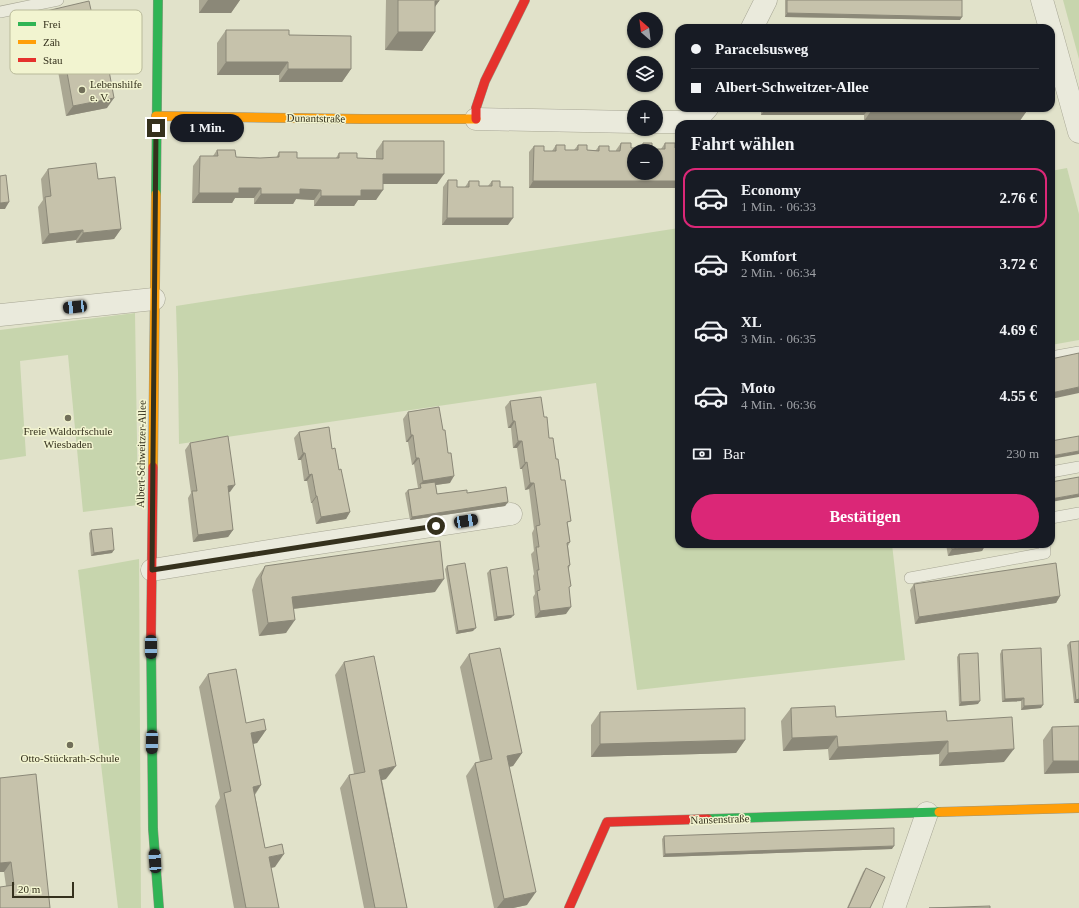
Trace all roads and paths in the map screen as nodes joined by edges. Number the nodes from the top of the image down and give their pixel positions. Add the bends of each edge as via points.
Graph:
1 (58, 0) edge
2 (158, 0) edge
3 (525, 0) edge
4 (766, 0) edge
5 (1042, 0) edge
6 (0, 12) edge
7 (754, 24) edge
8 (1049, 24) edge
9 (1055, 45) edge
10 (703, 112) edge
11 (156, 116) junction
12 (476, 119) junction
13 (692, 120) edge
14 (627, 122) edge
15 (663, 122) edge
16 (675, 122) edge
17 (1079, 132) edge
18 (154, 299) junction
19 (0, 315) edge
20 (1079, 352) edge
21 (1055, 357) edge
22 (1079, 467) edge
23 (1055, 471) edge
24 (1079, 513) edge
25 (511, 514) dead end
26 (1055, 517) edge
27 (1044, 548) edge
28 (152, 570) junction
29 (910, 578) dead end
30 (1079, 808) edge
31 (927, 813) junction
32 (159, 908) edge
33 (569, 908) edge
34 (894, 908) edge

1 - 6 lane
2 - 11 street, Albert-Schweitzer-Allee
3 - 12 street via 484,81 476,108
4 - 7 street
5 - 8 street
9 - 17 street
10 - 13 street
11 - 12 street, Dunantstraße
11 - 18 street, Albert-Schweitzer-Allee
12 - 14 street, Dunantstraße
15 - 16 street
18 - 19 street
18 - 28 street, Albert-Schweitzer-Allee
20 - 21 lane
22 - 23 lane
24 - 26 lane
25 - 28 street
27 - 29 lane via 1045,553
28 - 32 street, Albert-Schweitzer-Allee via 152,782
30 - 31 street, Nansenstraße
31 - 33 street, Nansenstraße via 607,822
31 - 34 street

